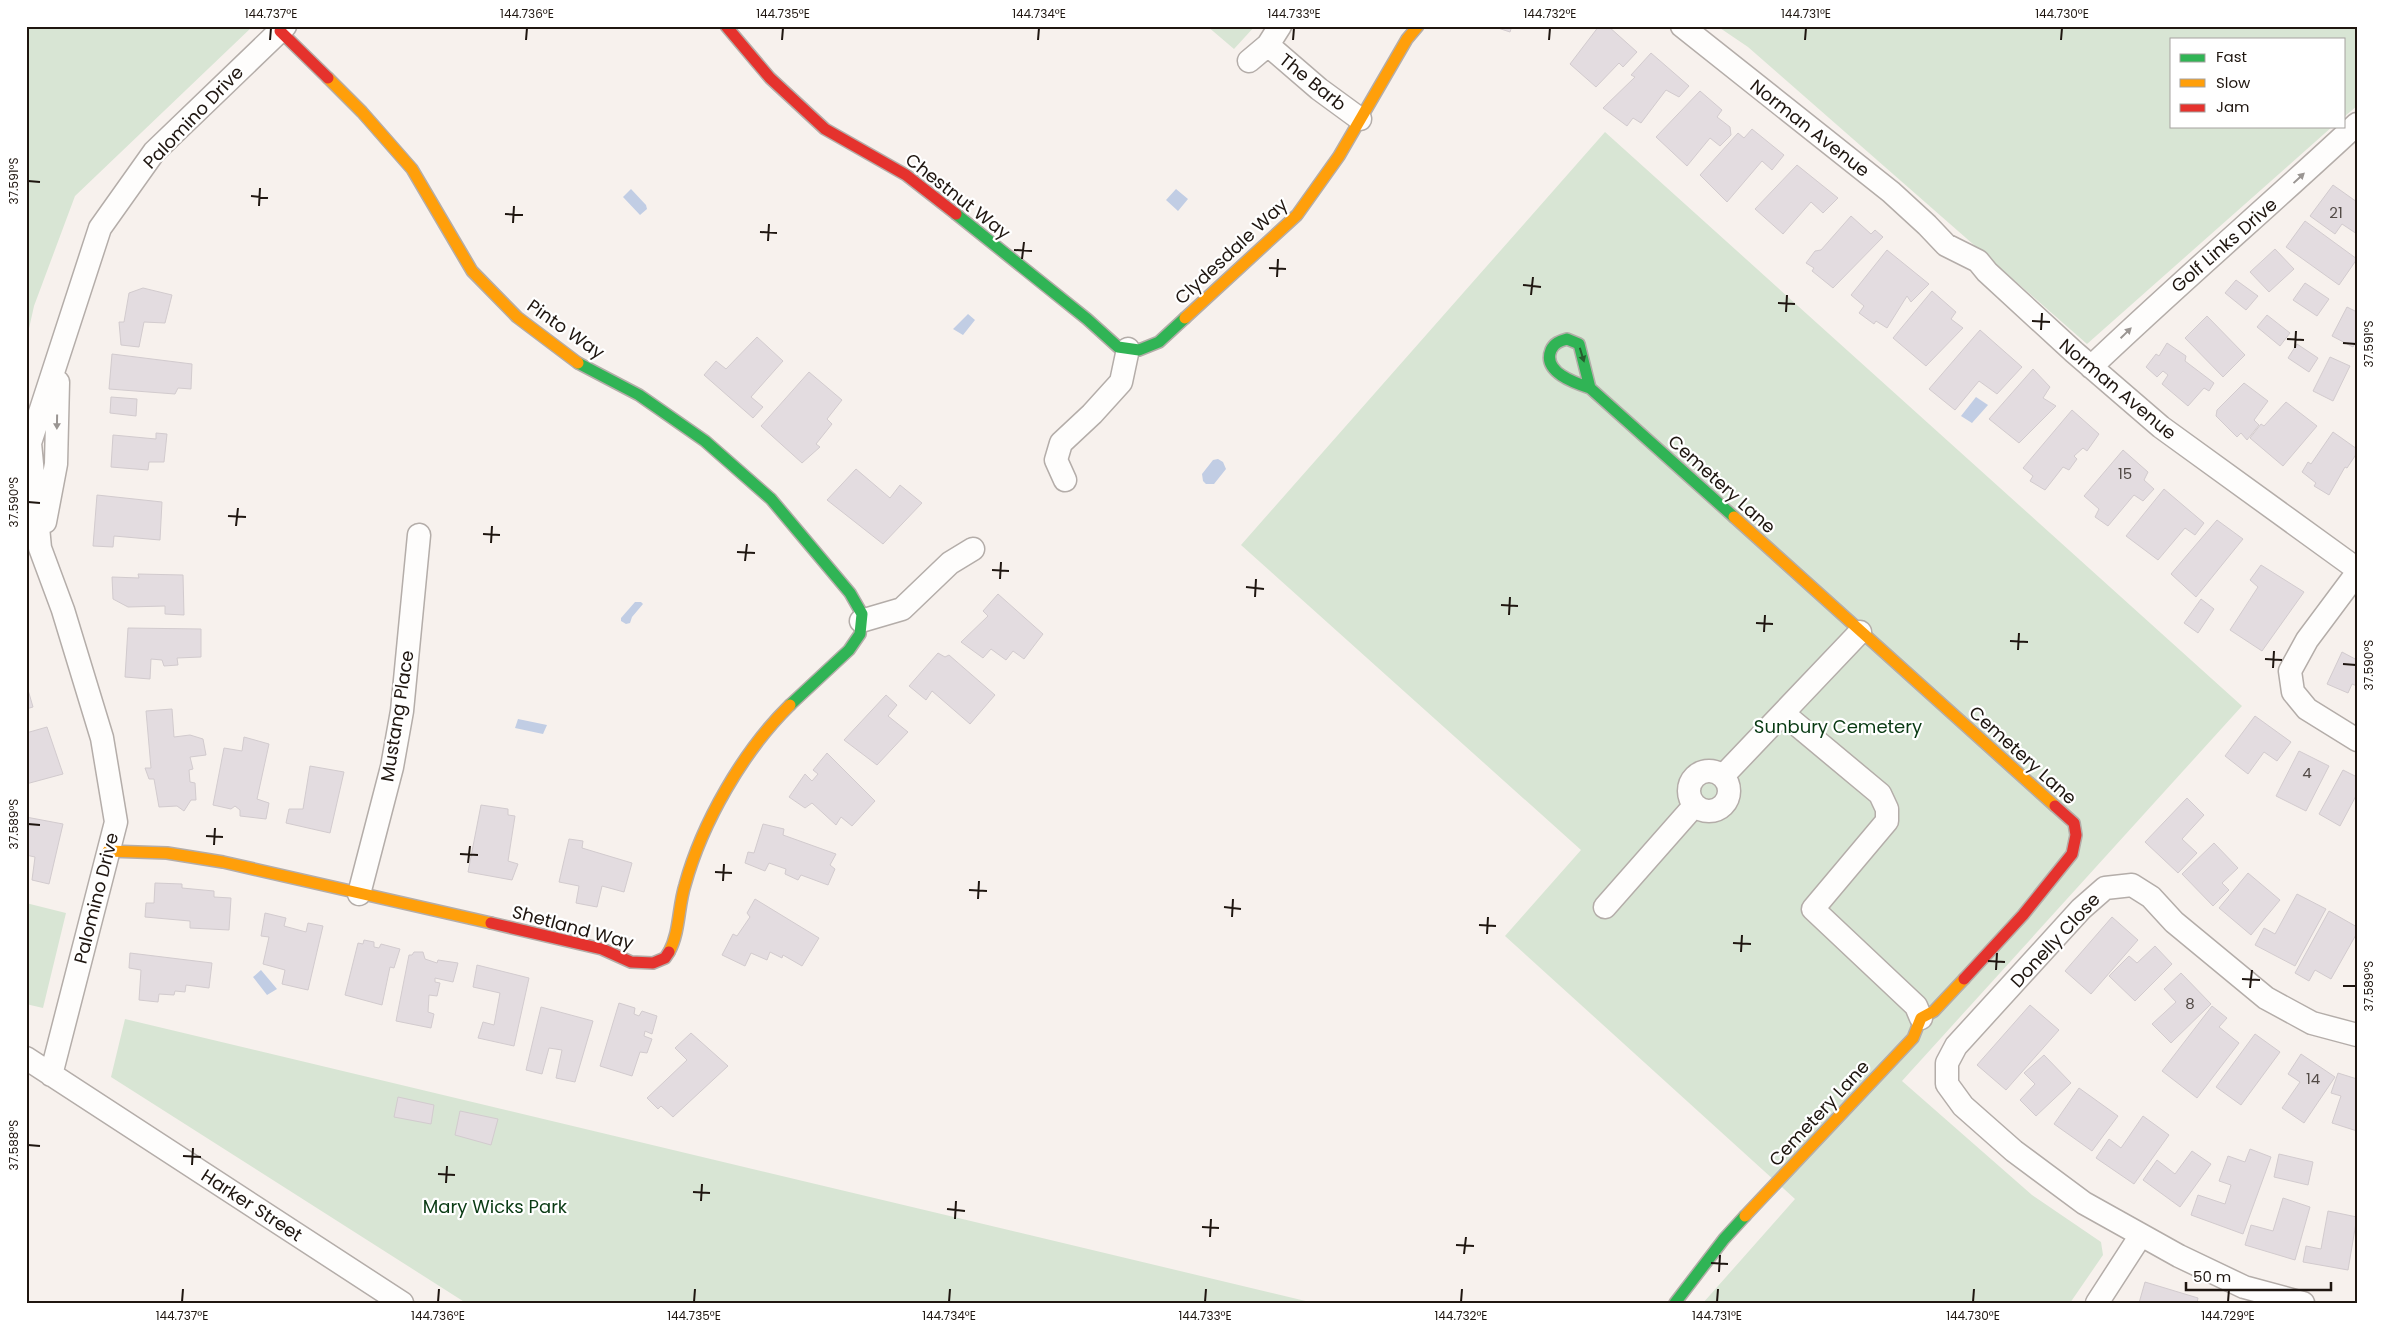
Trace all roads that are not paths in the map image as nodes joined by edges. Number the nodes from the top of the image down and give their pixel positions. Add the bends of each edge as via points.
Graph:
1 (726, 26) edge
2 (1418, 26) edge
3 (1682, 26) edge
4 (282, 29) edge
5 (1274, 35) edge
6 (1249, 61) dead end
7 (1360, 119) junction
8 (2357, 124) edge
9 (1128, 349) junction
10 (2091, 367) junction
11 (1590, 388) dead end
12 (1066, 480) dead end
13 (418, 535) dead end
14 (973, 549) dead end
15 (2357, 569) edge
16 (2357, 573) edge
17 (862, 621) junction
18 (1860, 632) junction
19 (1784, 714) junction
20 (2357, 740) edge
21 (108, 851) junction
22 (359, 894) junction
23 (1605, 907) dead end
24 (1921, 1018) junction
25 (2357, 1035) edge
26 (26, 1058) edge
27 (51, 1075) junction
28 (2141, 1235) junction
29 (402, 1303) edge
30 (1675, 1303) edge
31 (2097, 1303) edge
32 (2303, 1303) edge

1 - 9 street, Chestnut Way via 770,78 825,129 906,175 1118,347
2 - 7 street, Clydesdale Way
3 - 10 street, Norman Avenue via 1891,192 1928,224 1946,246 1978,261 1986,272
4 - 17 street, Pinto Way via 412,169 472,271 517,317 577,362 639,395 713,447 771,499 827,564 850,592 862,614
4 - 21 street, Palomino Drive via 154,152 100,228 58,356 56,464 40,548 63,610 102,738 116,822
5 - 6 street, The Barb
5 - 7 street, The Barb via 1319,89
7 - 9 street, Clydesdale Way via 1339,156 1297,215 1159,342 1139,350
10 -> 8 street, Golf Links Drive
9 - 12 street via 1121,382 1061,443 1056,460
10 - 15 street, Norman Avenue via 2161,427
11 - 18 street, Cemetery Lane
13 - 22 street, Mustang Place via 402,711 392,768
14 - 17 street via 950,563 902,609
16 - 20 street via 2307,640 2290,671 2293,692 2307,709
17 - 22 street, Shetland Way via 860,634 849,650 776,719 748,756 719,805 697,848 684,887 674,943 665,958 653,963 631,962 602,949
18 - 19 street
18 - 24 street, Cemetery Lane via 2074,823 2076,836 2072,854 2023,915 1934,1011
19 - 23 street via 1723,776 1729,796 1721,808 1707,812 1694,806
19 - 24 street via 1880,794 1887,809 1887,821 1813,909 1916,1006
21 - 22 street, Shetland Way via 167,853 223,862
21 - 27 street, Palomino Drive
24 - 30 street, Cemetery Lane via 1913,1038 1724,1239
25 - 28 street, Donelly Close via 2312,1023 2266,998 2174,922 2151,897 2132,885 2105,888 2081,909 1956,1046 1947,1063 1948,1084 1962,1106 2014,1151 2084,1203
26 - 27 street, Harker Street
27 - 29 street, Harker Street
28 - 31 street
28 - 32 street via 2244,1287

